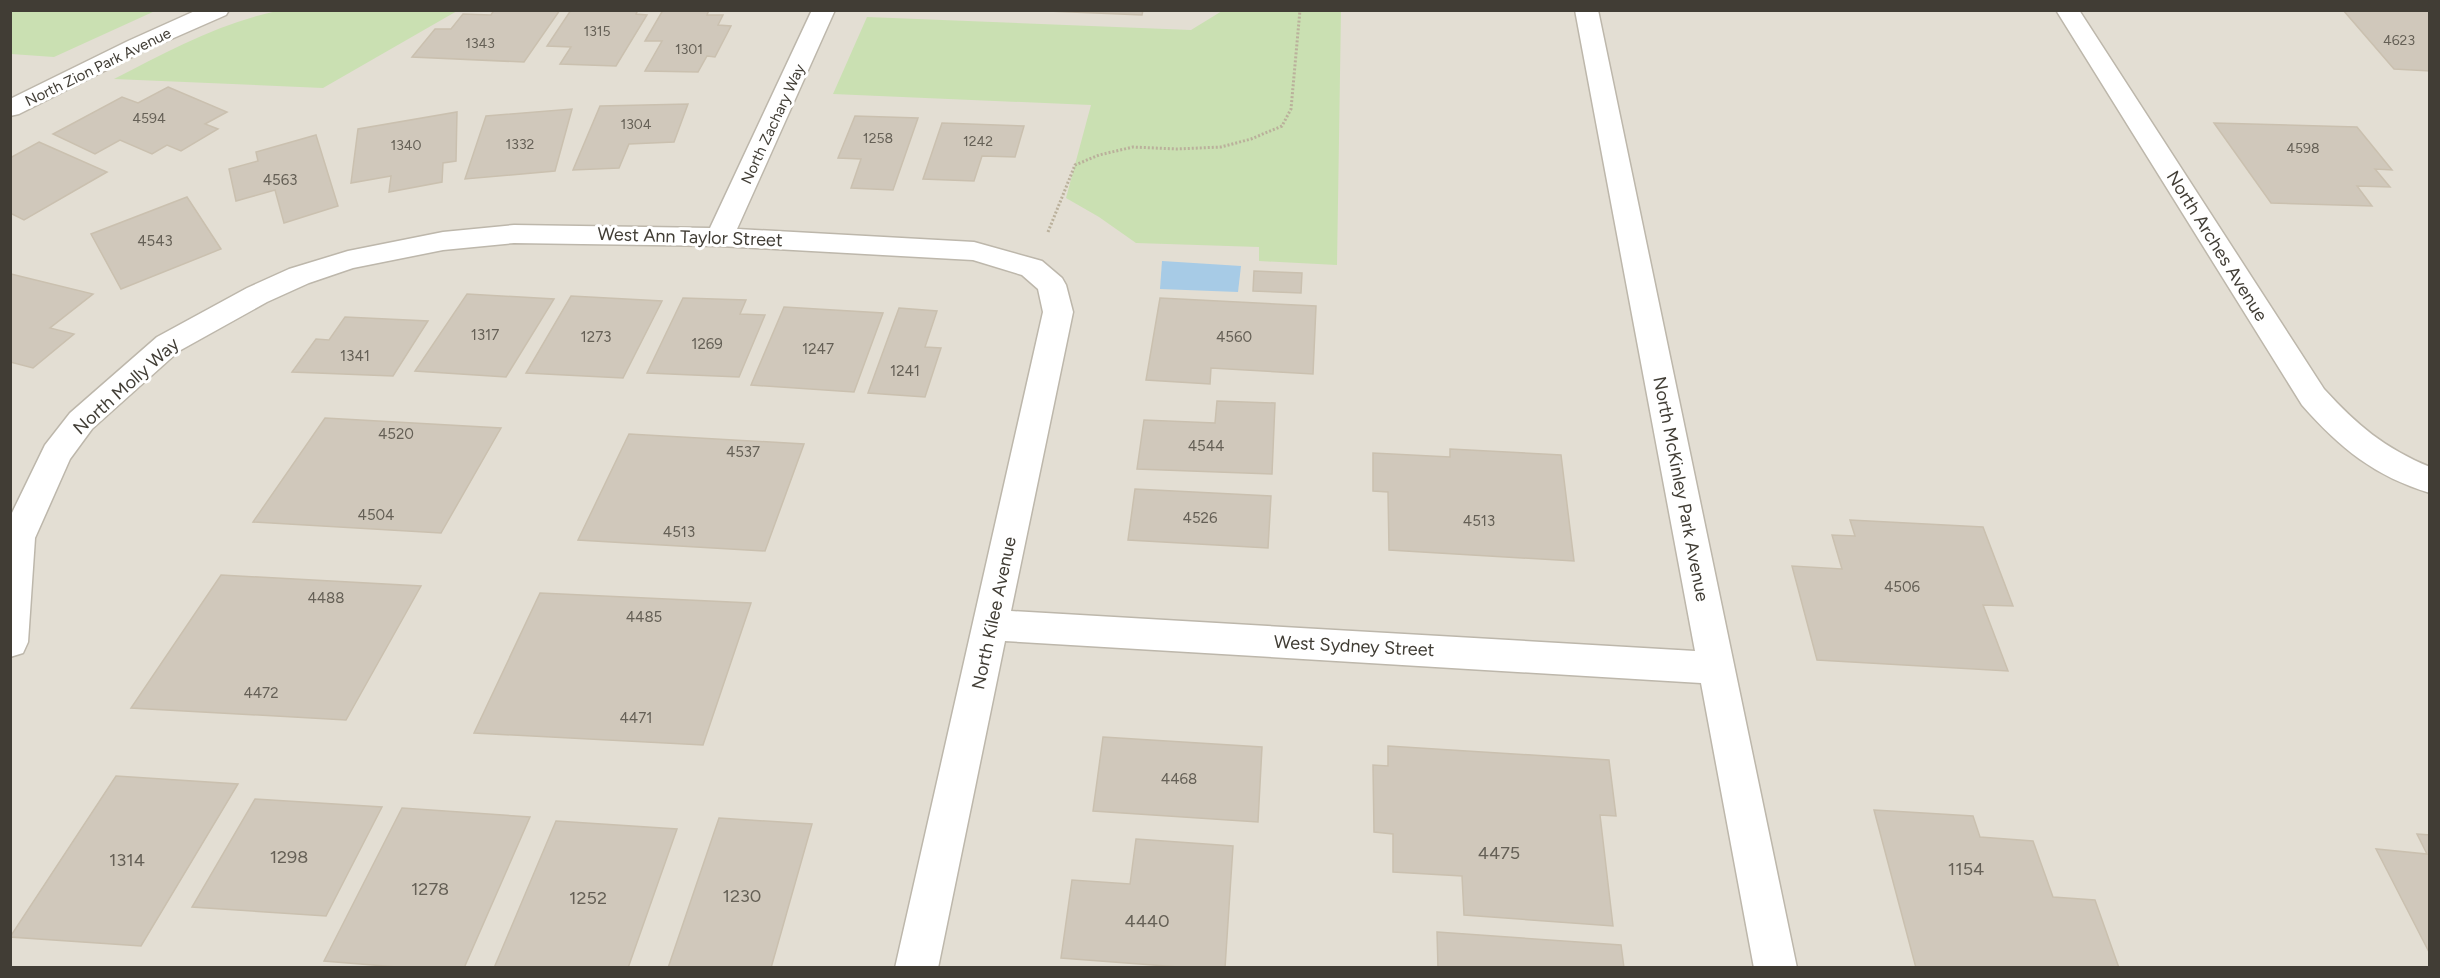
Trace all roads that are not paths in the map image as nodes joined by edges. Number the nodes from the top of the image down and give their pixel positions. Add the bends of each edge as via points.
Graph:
1 (218, 10) edge
2 (824, 10) edge
3 (1586, 10) edge
4 (2067, 10) edge
5 (10, 109) edge
6 (720, 237) junction
7 (348, 260) joint
8 (1032, 268) joint
9 (2430, 480) edge
10 (992, 625) junction
11 (10, 642) edge
12 (1717, 668) junction
13 (916, 968) edge
14 (1776, 968) edge

1 - 5 street, North Zion Park Avenue
2 - 6 street, North Zachary Way
3 - 12 street, North McKinley Park Avenue
4 - 9 street, North Arches Avenue via 2313,397 2343,430 2388,463
6 - 7 street, West Ann Taylor Street via 514,234 443,241
6 - 8 street, West Ann Taylor Street via 974,251
7 - 11 street, North Molly Way via 257,295 168,344 81,421 56,454 18,538
8 - 10 street, North Kilee Avenue via 1052,285 1058,312
10 - 12 street, West Sydney Street
10 - 13 street, North Kilee Avenue
12 - 14 street, North McKinley Park Avenue

